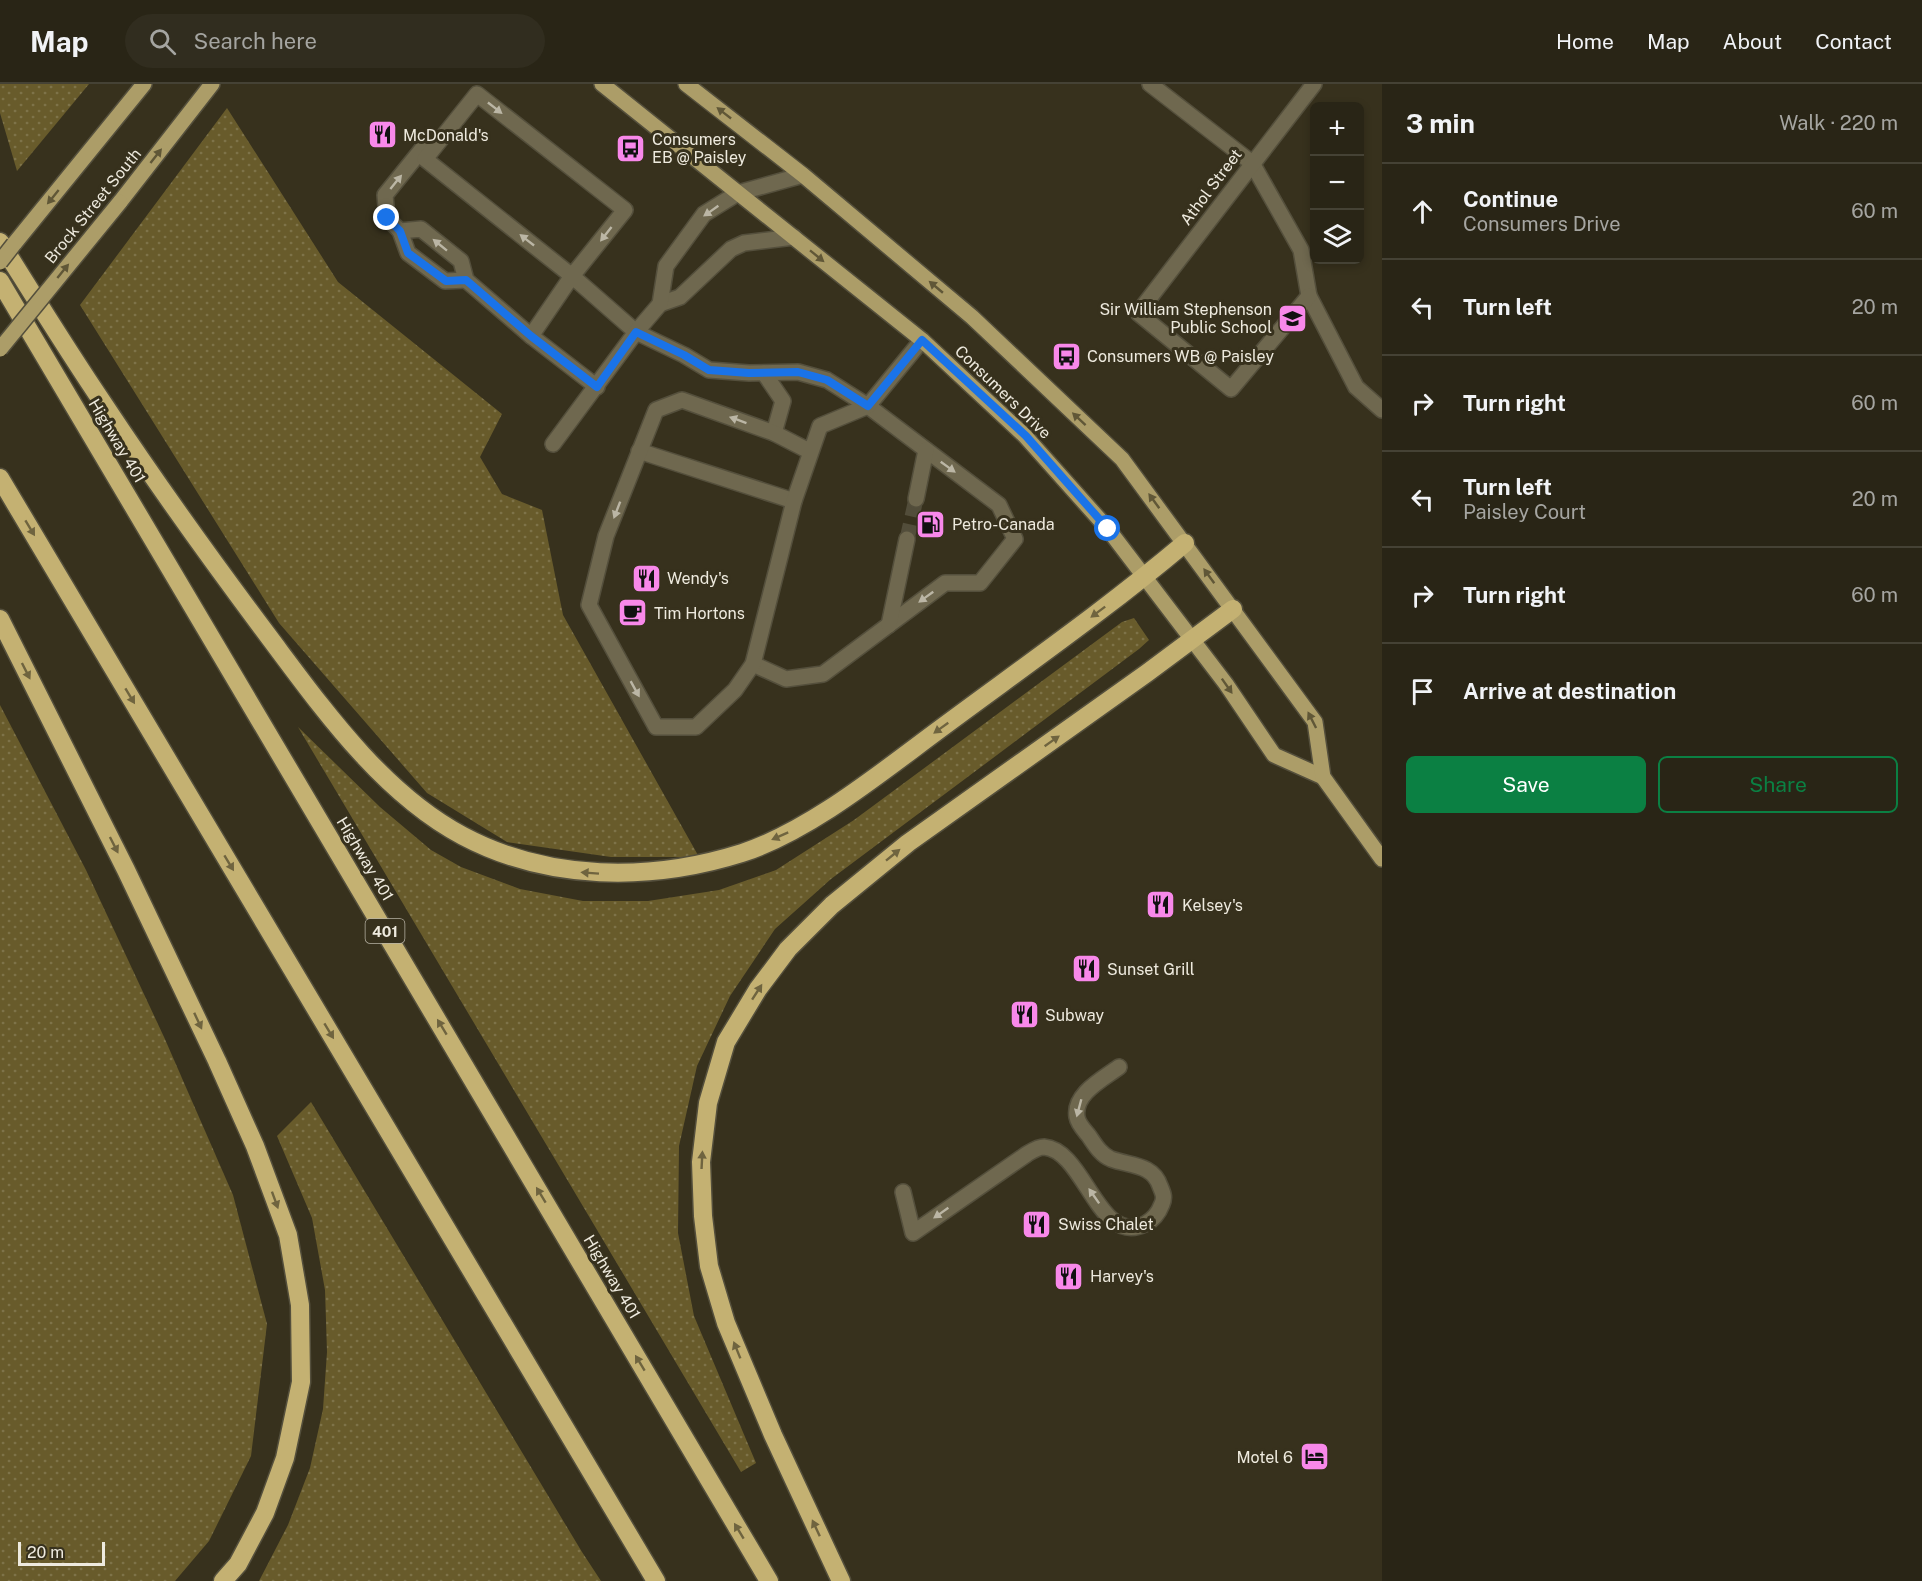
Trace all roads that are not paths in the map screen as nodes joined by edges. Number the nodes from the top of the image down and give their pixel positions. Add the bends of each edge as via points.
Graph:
1 (144, 84) edge
2 (213, 84) edge
3 (602, 84) edge
4 (686, 84) edge
5 (1150, 84) edge
6 (1314, 84) edge
7 (473, 98) junction
8 (1252, 163) junction
9 (803, 175) junction
10 (738, 194) junction
11 (400, 231) junction
12 (794, 237) junction
13 (0, 242) edge
14 (0, 262) edge
15 (572, 276) junction
16 (466, 280) junction
17 (0, 281) edge
18 (1309, 296) junction
19 (660, 304) junction
20 (636, 332) junction
21 (531, 336) junction
22 (922, 340) junction
23 (0, 349) edge
24 (764, 373) junction
25 (597, 387) junction
26 (868, 406) junction
27 (1382, 410) edge
28 (774, 433) junction
29 (553, 444) dead end
30 (926, 450) junction
31 (639, 451) junction
32 (811, 452) junction
33 (0, 478) edge
34 (916, 500) tunnel mouth
35 (794, 501) junction
36 (907, 539) tunnel mouth
37 (1185, 543) junction
38 (1145, 577) junction
39 (1233, 609) junction
40 (0, 619) edge
41 (889, 625) junction
42 (1192, 639) junction
43 (753, 664) junction
44 (1323, 777) junction
45 (1382, 859) edge
46 (1119, 1067) dead end
47 (903, 1192) dead end
48 (223, 1581) edge
49 (656, 1581) edge
50 (769, 1581) edge
51 (841, 1581) edge

1 -> 14 main road, bridge
23 -> 2 main road, Brock Street South, bridge
3 - 10 main road, Consumers Drive
9 -> 4 main road, Consumers Drive
5 - 8 street
6 - 8 street, Athol Street
11 -> 7 street via 387,218 385,195 454,109
15 -> 7 street via 425,159
7 -> 15 street via 477,94 625,210
8 - 18 street via 1301,250
8 - 18 street, Athol Street via 1138,313 1231,389
9 - 10 street
37 -> 9 main road, Consumers Drive via 1122,459 972,317
10 - 12 main road, Consumers Drive
10 -> 19 street via 704,214 666,266
11 - 16 street via 408,253 446,281
16 -> 11 street via 461,261 422,230
12 - 19 street via 744,243 731,249 680,297
12 -> 22 main road, Consumers Drive
38 -> 13 highway via 858,789 795,829 744,852 651,872 607,874 566,871 508,855 464,836 421,810 324,710 103,404
15 - 20 street
15 - 21 street
16 - 21 street
50 -> 17 highway, Highway 401 / 401
18 - 27 street via 1356,387
19 - 20 street
20 - 24 street via 709,370
20 - 25 street
21 - 25 street
22 - 26 street
22 - 38 main road, Consumers Drive via 1026,436
24 - 26 street via 798,372 827,380
24 - 28 street via 783,401
25 - 29 street
26 - 30 street
26 - 32 street via 820,426
28 -> 31 street via 682,400 656,410
28 - 32 street
30 - 34 street
30 -> 41 street via 999,505 1015,539 980,583 945,583
31 - 35 street
31 -> 43 street via 606,536 589,605 656,727 696,727 735,690
32 - 35 street
33 -> 49 highway
35 - 43 street
36 - 41 street
37 - 38 highway
39 -> 37 main road, Consumers Drive
38 - 42 main road, Consumers Drive
39 - 42 highway
44 -> 39 main road, Consumers Drive via 1315,722
40 -> 48 highway via 212,1050 255,1146 288,1235 300,1305 301,1382 285,1458 265,1513 238,1564
41 - 43 street via 823,674 786,679
42 -> 44 main road, Consumers Drive via 1274,755
51 -> 42 highway via 726,1323 709,1266 701,1162 708,1103 726,1042 788,949 832,905 908,843
44 - 45 main road, Consumers Drive
46 -> 47 street via 1087,1091 1078,1103 1077,1119 1100,1152 1111,1159 1144,1167 1158,1180 1164,1198 1158,1213 1145,1224 1131,1228 1115,1224 1067,1159 1056,1150 1041,1147 913,1233

